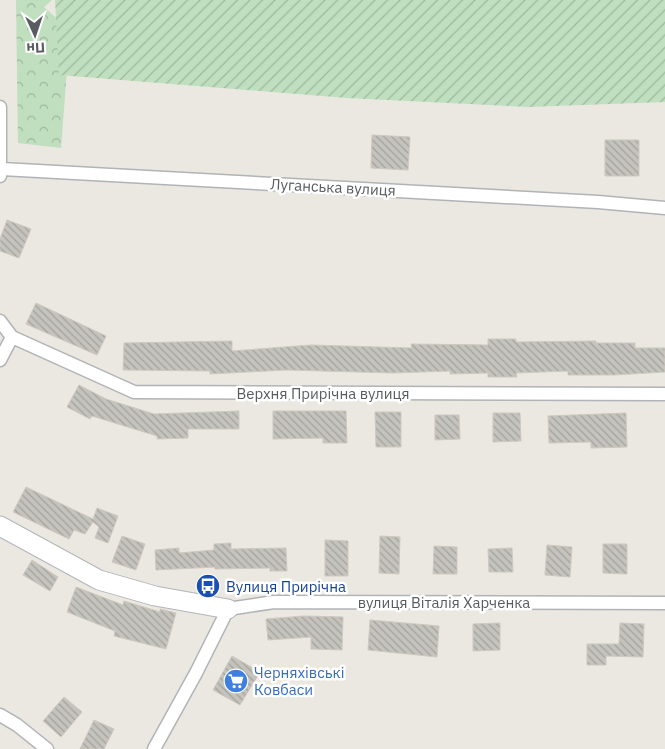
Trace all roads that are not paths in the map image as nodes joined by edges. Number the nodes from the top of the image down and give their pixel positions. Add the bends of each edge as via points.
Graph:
1 (0, 107) edge
2 (1, 172) edge
3 (665, 208) edge
4 (0, 321) edge
5 (12, 337) junction
6 (0, 360) edge
7 (665, 394) edge
8 (0, 526) edge
9 (665, 603) edge
10 (228, 608) junction
11 (0, 716) edge
12 (47, 749) edge
13 (154, 749) edge

1 - 2 street
2 - 3 street, Луганська вулиця
4 - 5 street, Верхня Прирічна вулиця
5 - 6 street
5 - 7 street, Верхня Прирічна вулиця via 134,392
8 - 10 street, вулиця Віталія Харченка via 98,580 155,596
9 - 10 street, вулиця Віталія Харченка via 274,602
10 - 13 street
11 - 12 street

